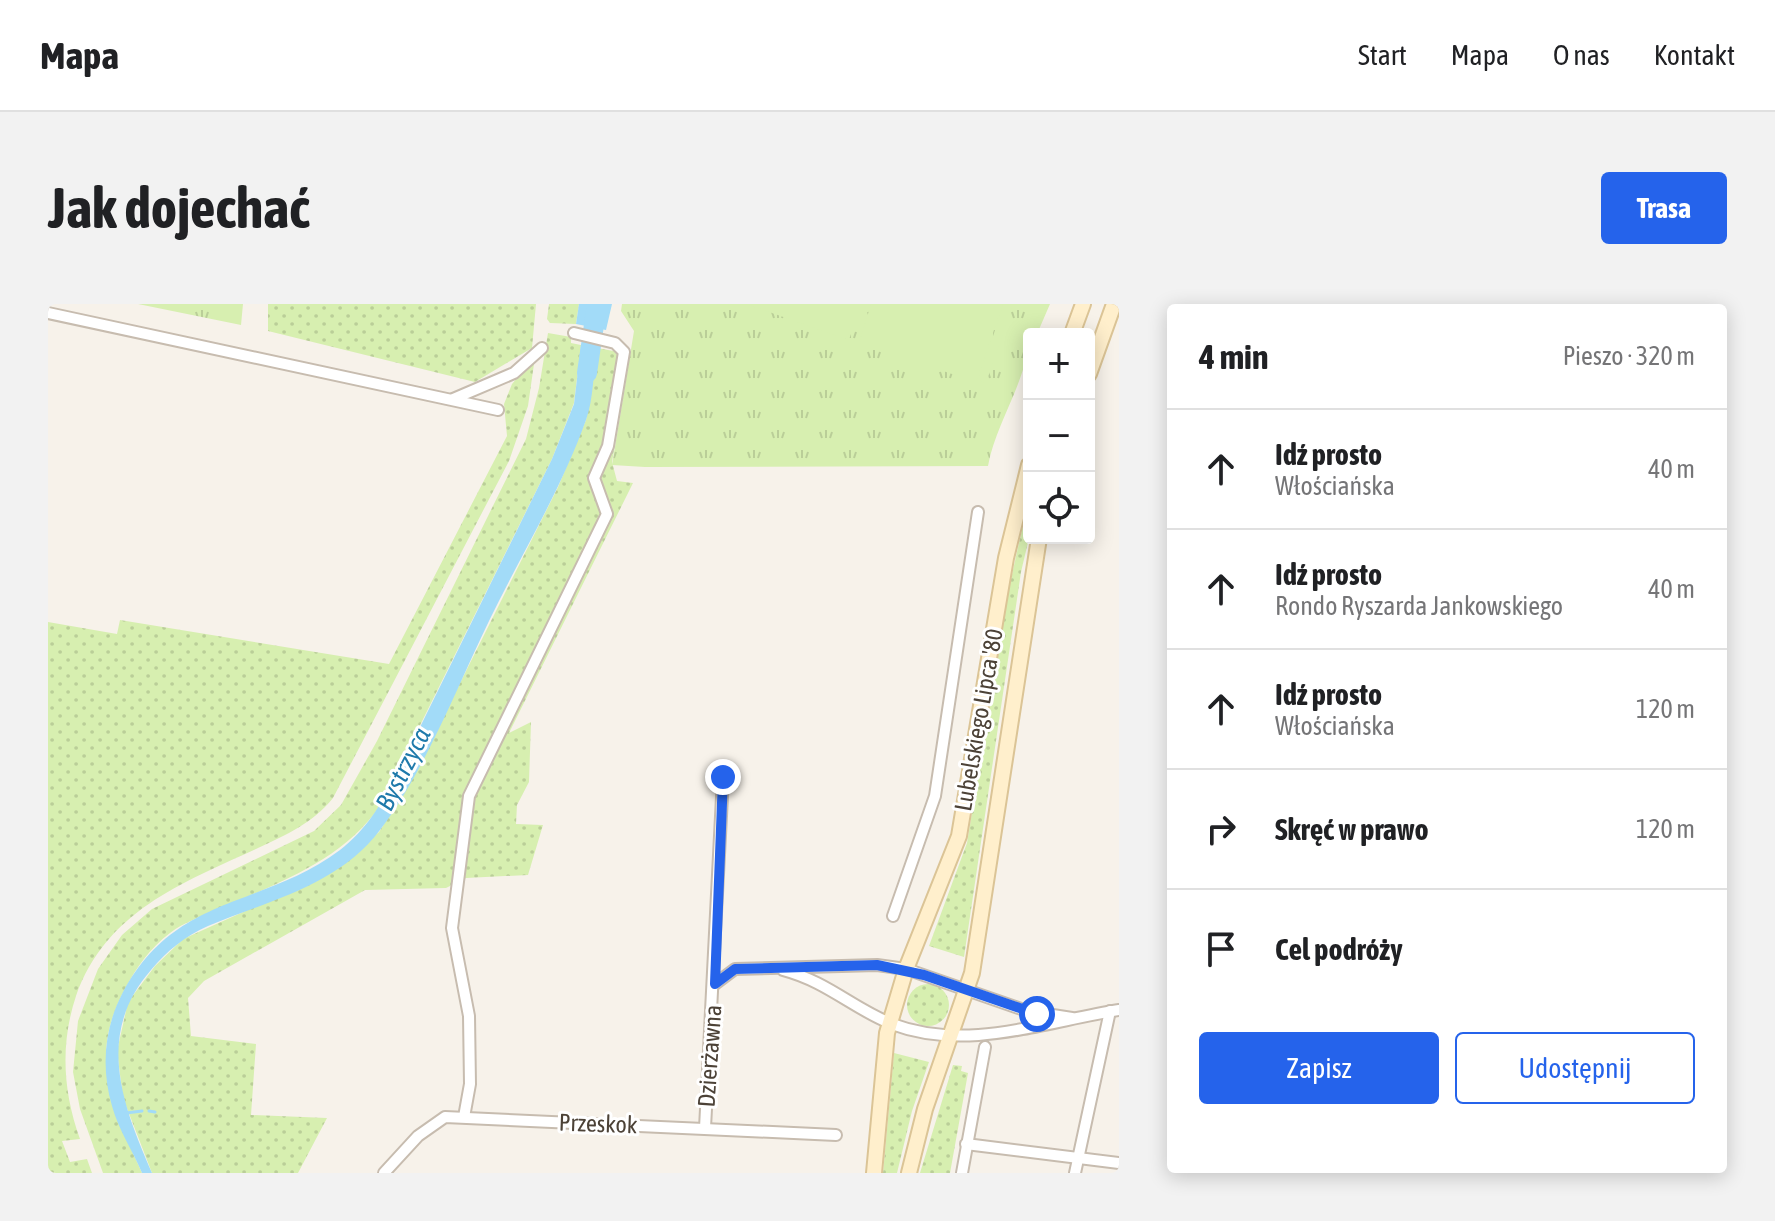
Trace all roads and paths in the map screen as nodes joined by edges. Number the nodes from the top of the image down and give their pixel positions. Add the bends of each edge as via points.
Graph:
1 (1083, 304) edge
2 (1114, 304) edge
3 (48, 313) edge
4 (1074, 328) edge
5 (574, 333) dead end
6 (542, 348) dead end
7 (1095, 357) edge
8 (453, 399) junction
9 (498, 410) dead end
10 (1027, 472) edge
11 (978, 512) dead end
12 (1038, 544) edge
13 (723, 777) dead end
14 (893, 916) dead end
15 (771, 967) junction
16 (906, 969) junction
17 (715, 984) junction
18 (967, 989) junction
19 (1115, 1011) edge
20 (1072, 1018) junction
21 (889, 1023) junction
22 (949, 1038) junction
23 (985, 1047) dead end
24 (464, 1117) junction
25 (705, 1128) junction
26 (836, 1135) dead end
27 (966, 1144) junction
28 (1078, 1158) junction
29 (1119, 1163) edge
30 (384, 1173) edge
31 (874, 1173) edge
32 (909, 1173) edge
33 (962, 1173) edge
34 (1075, 1173) edge

1 - 4 main road
2 - 7 main road
3 - 8 street
5 - 24 street via 615,343 624,352 608,446 594,478 607,514 469,796 452,928 469,1016 470,1084
6 - 8 street via 514,373
8 - 9 street
10 - 16 main road, Lubelskiego Lipca '80 via 1006,558 959,836
11 - 14 street via 935,796
12 - 18 main road, Lubelskiego Lipca '80
13 - 17 street, Dzierżawna
15 - 16 street
15 - 17 street via 735,969
15 - 21 street via 817,981
16 - 18 street
16 - 21 main road, Lubelskiego Lipca '80
17 - 25 street, Dzierżawna
18 - 20 street via 1037,1014
18 - 22 main road, Lubelskiego Lipca '80
19 - 20 street
19 - 28 street
20 - 22 street
21 - 22 street
21 - 31 main road
22 - 32 main road
23 - 27 street
24 - 25 street, Przeskok
24 - 30 street, Przeskok via 436,1123
25 - 26 street, Przeskok
27 - 28 street
27 - 33 street
28 - 29 street
28 - 34 street

